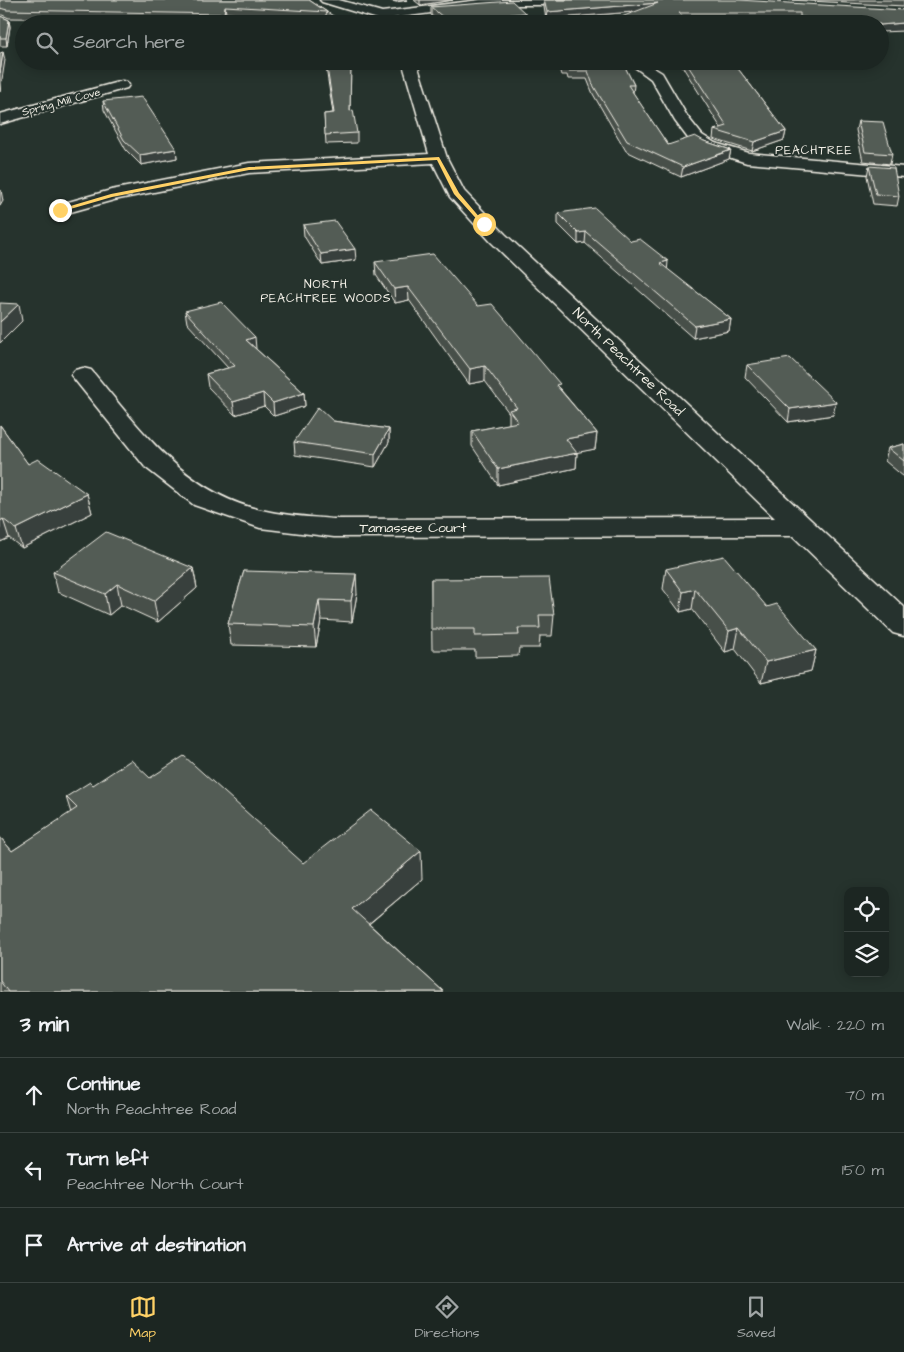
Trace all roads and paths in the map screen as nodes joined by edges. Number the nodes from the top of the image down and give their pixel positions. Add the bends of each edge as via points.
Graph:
1 (326, 0) edge
2 (592, 2) edge
3 (378, 15) edge
4 (390, 15) edge
5 (412, 70) edge
6 (647, 70) edge
7 (122, 85) dead end
8 (0, 119) edge
9 (439, 158) junction
10 (904, 172) edge
11 (60, 210) dead end
12 (83, 375) dead end
13 (800, 527) junction
14 (904, 626) edge

1 - 3 street
2 - 4 street via 492,2
5 - 9 street, North Peachtree Road
6 - 10 street via 657,76 680,118 696,138 709,146 747,158
7 - 8 street, Spring Mill Cove
9 - 11 street via 249,168 111,195
9 - 13 street, North Peachtree Road via 456,194 484,224
12 - 13 street, Tamassee Court via 154,461 204,500 260,520 334,528
13 - 14 street, North Peachtree Road

